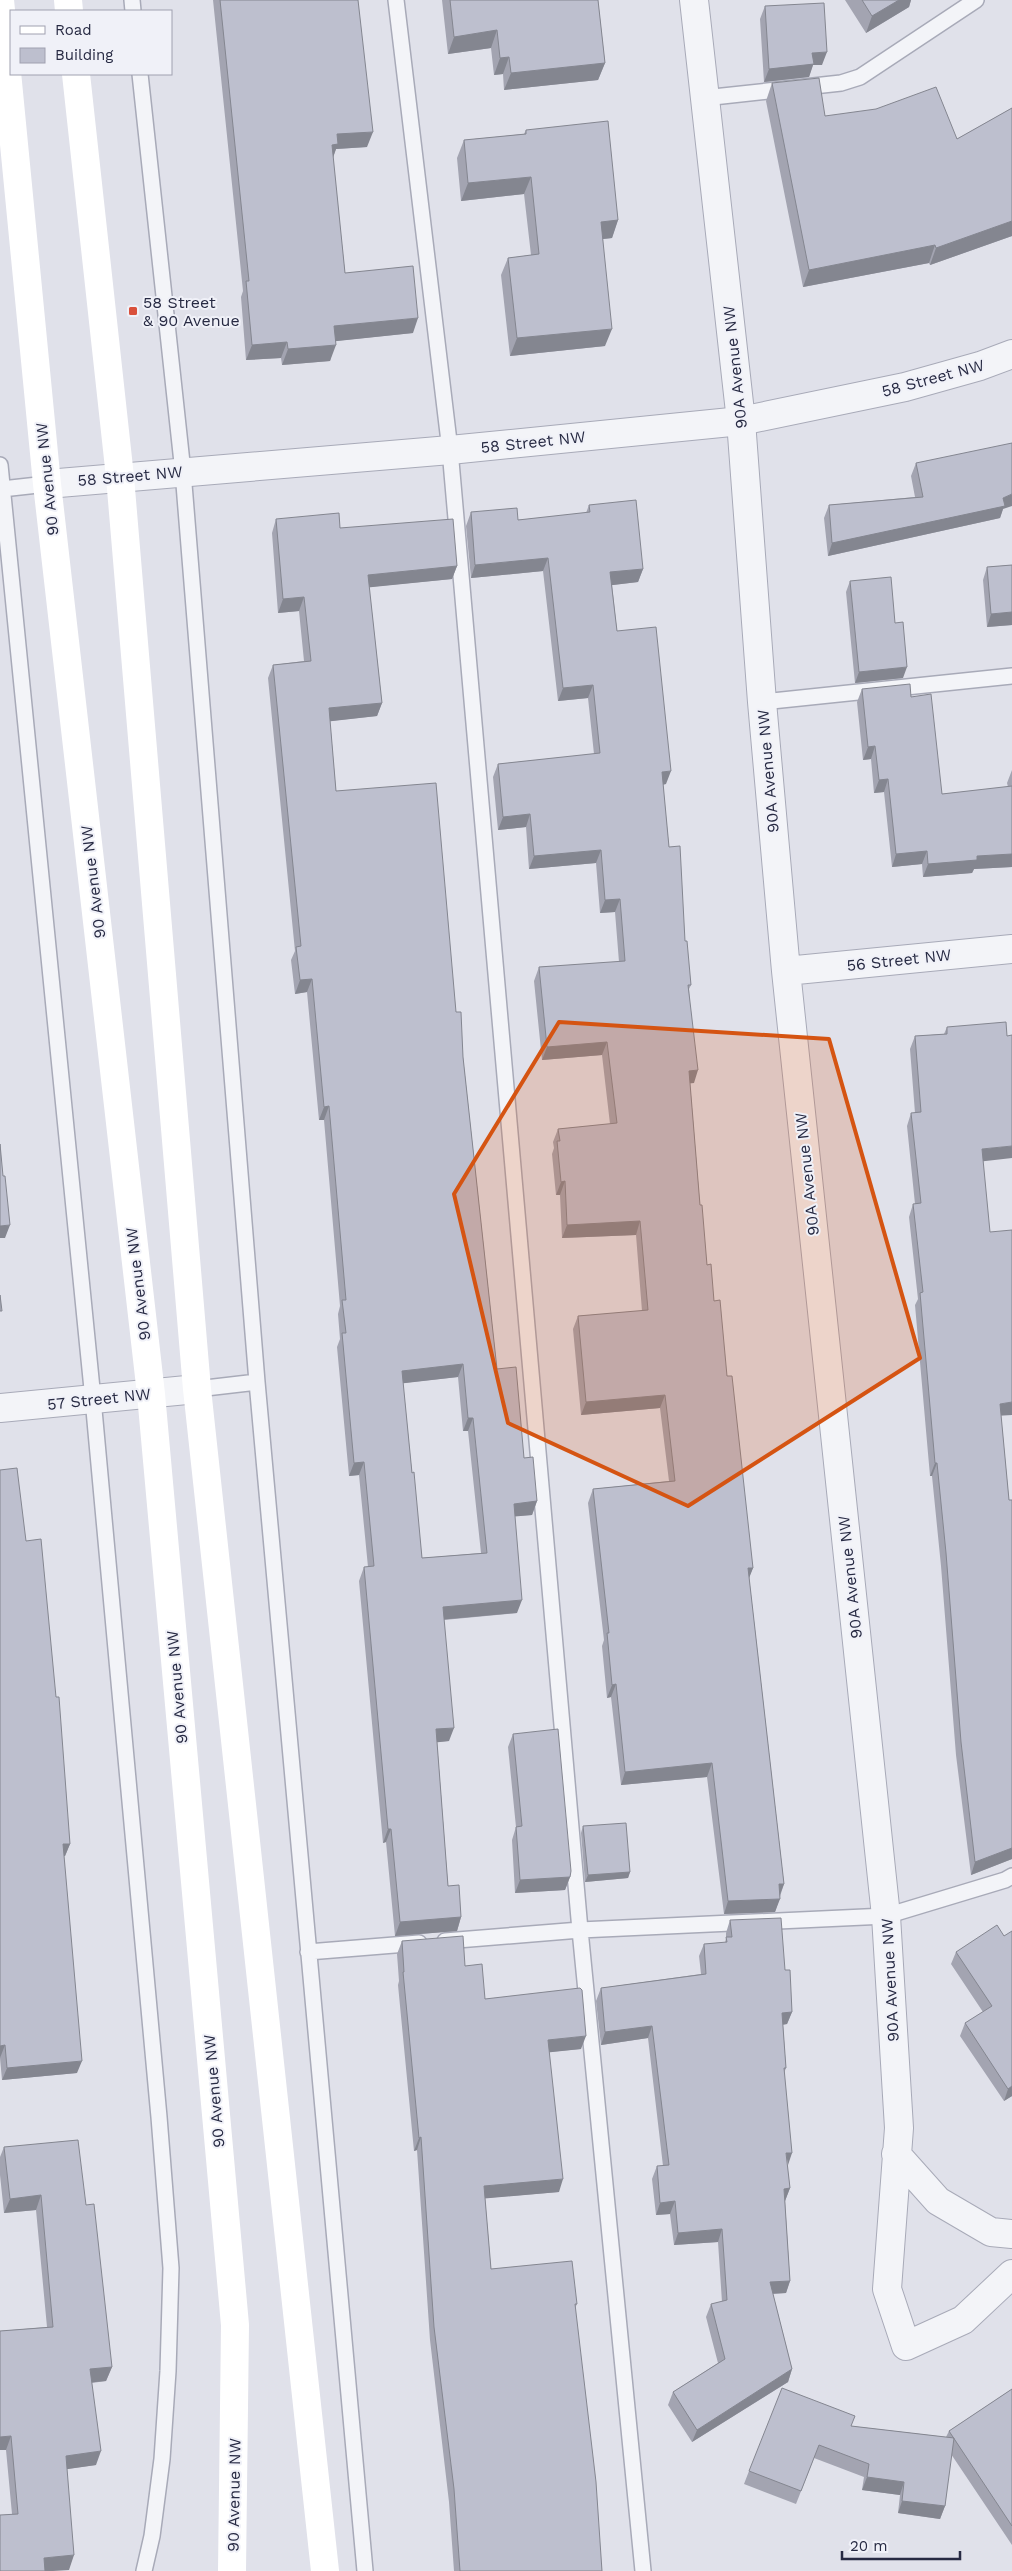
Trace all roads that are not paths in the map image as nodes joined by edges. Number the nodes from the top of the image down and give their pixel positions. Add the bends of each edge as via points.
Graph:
1 (0, 0) edge
2 (396, 0) edge
3 (694, 0) edge
4 (976, 0) edge
5 (76, 75) edge
6 (140, 75) edge
7 (704, 98) junction
8 (1012, 354) edge
9 (741, 421) junction
10 (450, 450) junction
11 (0, 465) edge
12 (183, 472) junction
13 (120, 477) junction
14 (47, 484) junction
15 (2, 489) junction
16 (1012, 676) edge
17 (762, 702) junction
18 (1012, 949) edge
19 (786, 971) junction
20 (258, 1382) junction
21 (197, 1389) junction
22 (151, 1394) junction
23 (93, 1399) junction
24 (0, 1408) edge
25 (1012, 1876) edge
26 (886, 1916) junction
27 (580, 1930) junction
28 (308, 1952) junction
29 (896, 2154) junction
30 (1012, 2234) edge
31 (1012, 2274) edge
32 (144, 2571) edge
33 (232, 2571) edge
34 (325, 2571) edge
35 (365, 2571) edge
36 (643, 2571) edge

1 - 14 main road, 90 Avenue NW
2 - 10 lane
3 - 7 street, 90A Avenue NW
4 - 7 lane via 860,77
5 - 13 main road
6 - 12 lane
7 - 9 street, 90A Avenue NW
8 - 9 street, 58 Street NW via 905,387
9 - 10 street, 58 Street NW
9 - 17 street, 90A Avenue NW
10 - 12 street, 58 Street NW
10 - 27 lane
11 - 15 lane
12 - 13 street, 58 Street NW
12 - 20 lane
13 - 14 street, 58 Street NW
13 - 21 main road
14 - 15 lane
14 - 22 main road, 90 Avenue NW
15 - 23 lane
16 - 17 lane
17 - 19 street, 90A Avenue NW
18 - 19 street, 56 Street NW
19 - 26 street, 90A Avenue NW
20 - 21 lane
20 - 28 lane
21 - 22 street, 57 Street NW
21 - 34 main road
22 - 23 street, 57 Street NW
22 - 33 main road, 90 Avenue NW via 235,2325
23 - 24 street, 57 Street NW
23 - 32 lane via 160,2117 170,2268 162,2460
25 - 26 lane
26 - 27 lane
26 - 29 street, 90A Avenue NW via 899,2128
27 - 28 lane
27 - 36 lane
28 - 35 lane
29 - 30 street via 938,2202 991,2232
29 - 31 street, 90A Avenue NW via 887,2290 906,2346 962,2320

